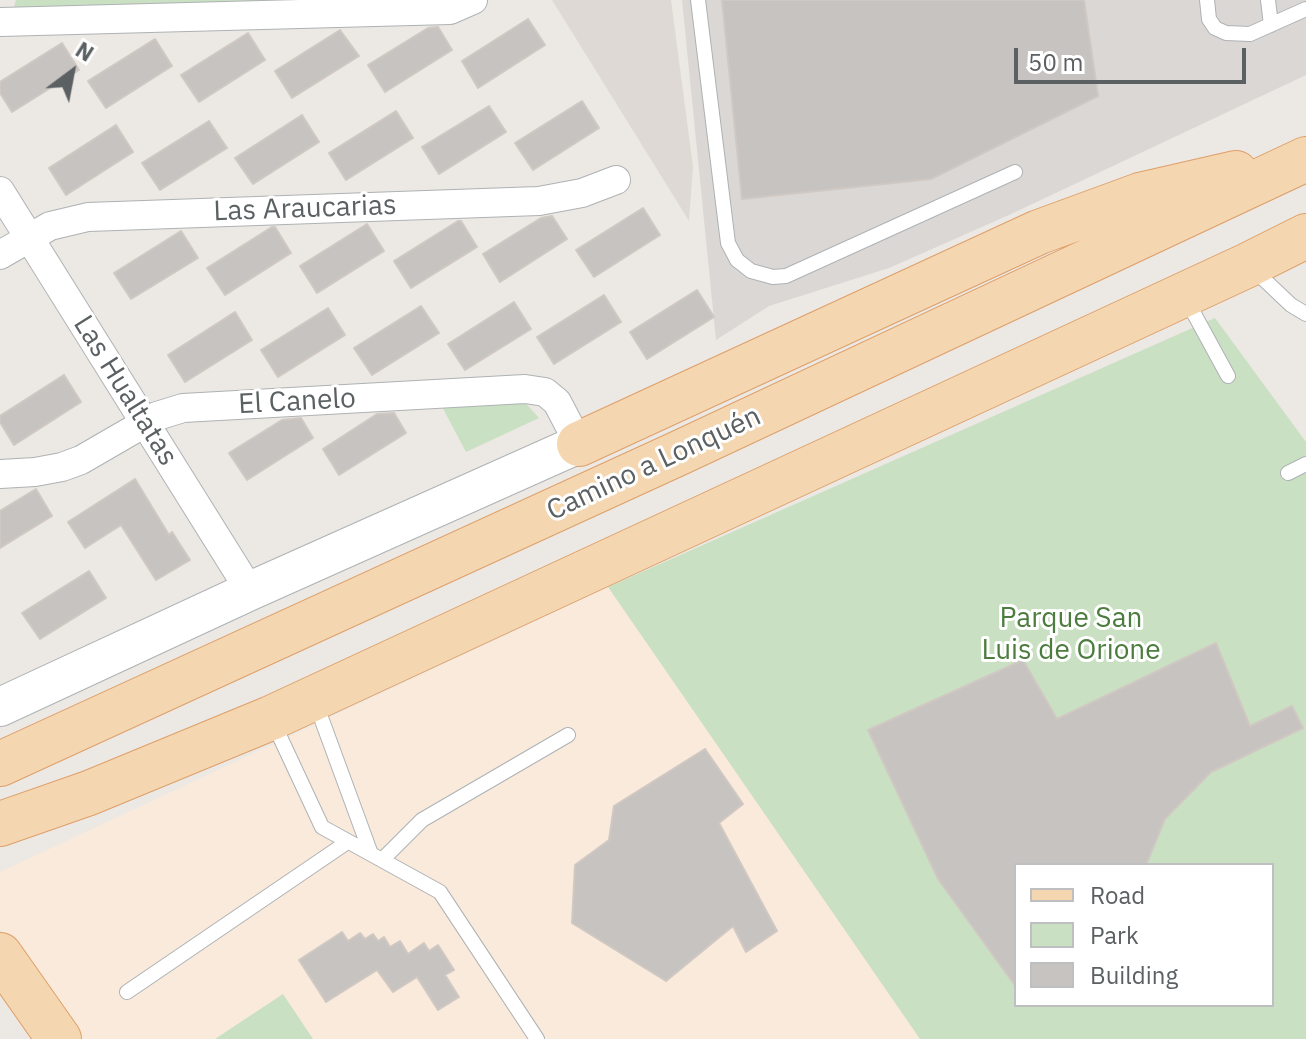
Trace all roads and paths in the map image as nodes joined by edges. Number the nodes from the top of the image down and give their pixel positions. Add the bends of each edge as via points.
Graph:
1 (698, 0) edge
2 (1207, 0) edge
3 (1268, 0) edge
4 (465, 2) edge
5 (1306, 9) edge
6 (0, 22) edge
7 (1271, 25) junction
8 (1300, 162) edge
9 (1015, 172) dead end
10 (616, 180) dead end
11 (0, 191) edge
12 (1306, 236) edge
13 (30, 238) junction
14 (0, 255) edge
15 (1248, 265) junction
16 (1183, 295) junction
17 (1306, 314) edge
18 (1228, 376) dead end
19 (145, 422) junction
20 (579, 444) junction
21 (1306, 464) edge
22 (1288, 473) dead end
23 (0, 474) edge
24 (250, 591) junction
25 (314, 698) junction
26 (0, 707) edge
27 (271, 718) junction
28 (568, 735) dead end
29 (0, 764) edge
30 (0, 824) edge
31 (346, 843) junction
32 (376, 857) junction
33 (0, 955) edge
34 (127, 992) dead end
35 (59, 1039) edge
36 (537, 1039) edge

1 - 9 lane via 728,243 751,271 786,276
2 - 7 lane via 1209,19 1226,33 1250,34
3 - 7 lane
4 - 6 street via 450,10
5 - 7 lane
8 - 20 main road via 1181,184 1088,213 880,303
8 - 29 main road, Camino a Lonquén
10 - 13 street, Las Araucarias via 539,201 88,217 50,226
11 - 13 street, Las Hualtatas
12 - 15 main road
13 - 14 street, Las Araucarias
13 - 19 street, Las Hualtatas
15 - 16 main road
15 - 17 lane
16 - 18 lane
16 - 25 main road
19 - 20 street, El Canelo via 193,407 535,389 557,402
19 - 23 street, El Canelo via 62,467
19 - 24 street, Las Hualtatas
20 - 24 street, Camino a Lonquén
21 - 22 lane
24 - 26 street, Camino a Lonquén
25 - 27 main road
25 - 32 lane
27 - 30 main road
27 - 31 lane via 322,827
28 - 32 lane via 422,820
31 - 32 lane
31 - 34 lane
32 - 36 lane via 440,892
33 - 35 main road

